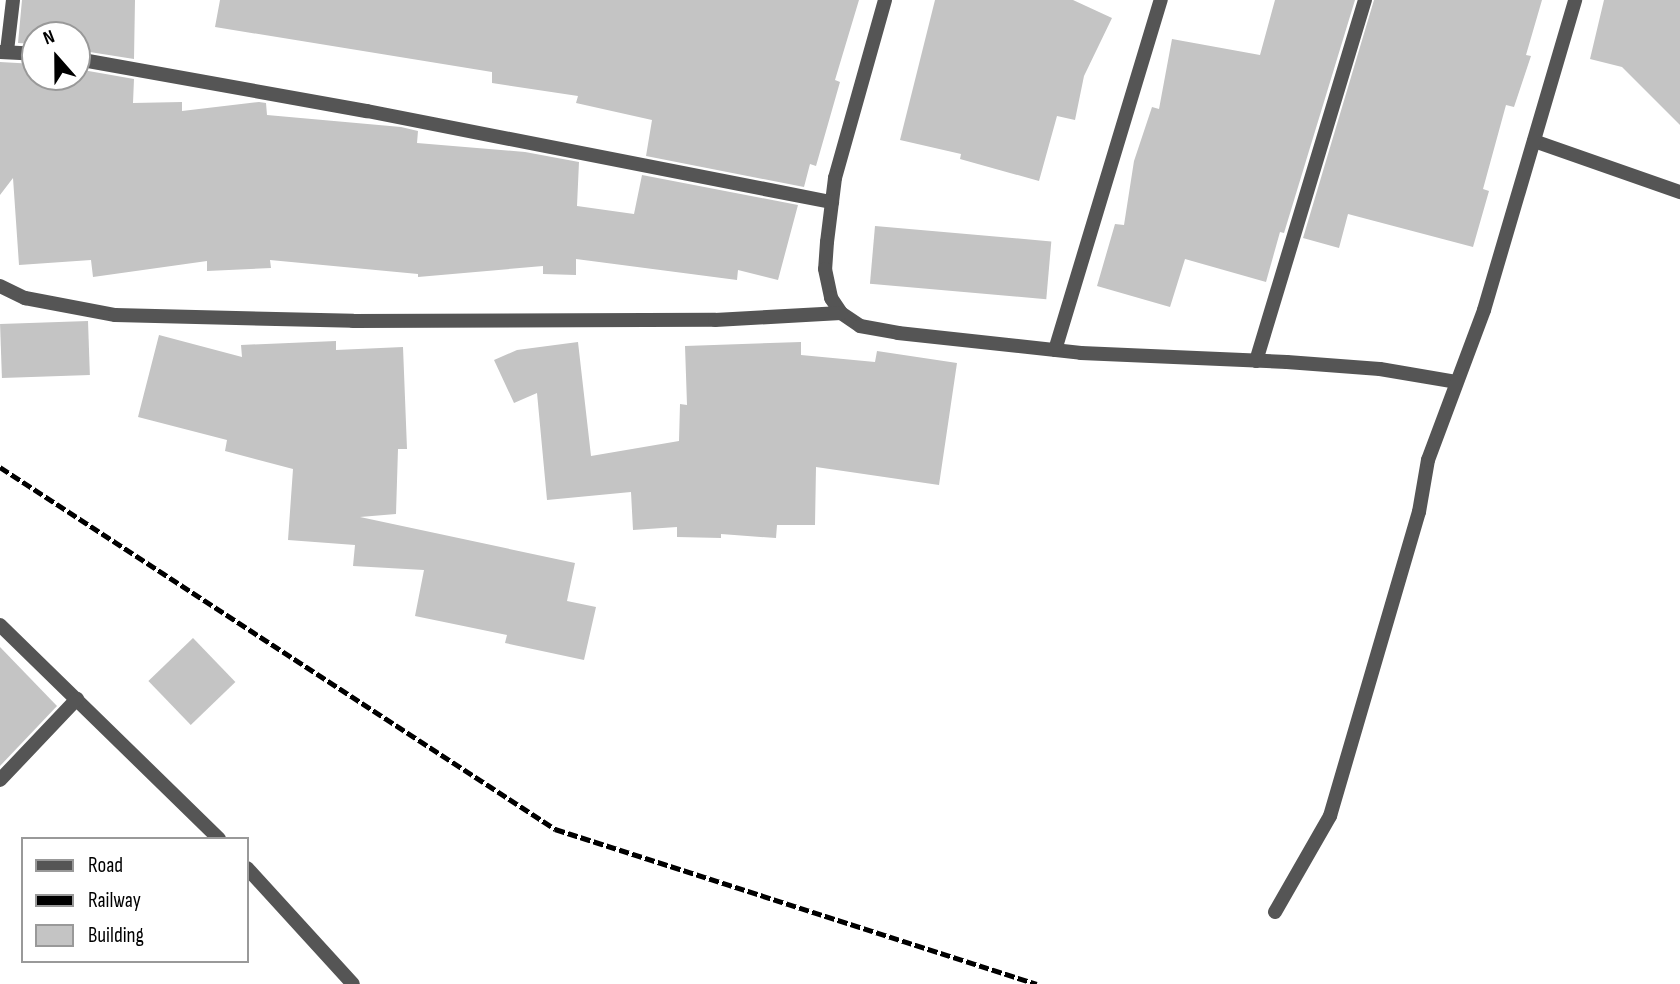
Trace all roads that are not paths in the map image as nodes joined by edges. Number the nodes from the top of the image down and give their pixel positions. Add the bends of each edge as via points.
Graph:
1 (13, 0) edge
2 (886, 0) edge
3 (1161, 0) edge
4 (1365, 0) edge
5 (1575, 0) edge
6 (3, 51) edge
7 (21, 53) edge
8 (91, 62) edge
9 (1534, 141) junction
10 (1680, 192) edge
11 (832, 202) junction
12 (0, 286) edge
13 (841, 313) junction
14 (1055, 350) junction
15 (1256, 361) junction
16 (1456, 382) junction
17 (0, 625) edge
18 (77, 699) junction
19 (0, 780) edge
20 (217, 837) edge
21 (248, 869) edge
22 (1275, 912) dead end
23 (352, 984) edge

1 - 6 street
2 - 11 street
3 - 14 street
4 - 15 street
5 - 9 street
6 - 7 street
8 - 11 street
9 - 10 street
9 - 16 street via 1484,310
11 - 13 street via 825,269 831,298
12 - 13 street via 25,299 115,315 604,321
13 - 14 street via 860,326 898,333
14 - 15 street
15 - 16 street via 1380,369
16 - 22 street via 1429,460 1419,512 1330,816
17 - 18 street
18 - 19 street
18 - 20 street
21 - 23 street

